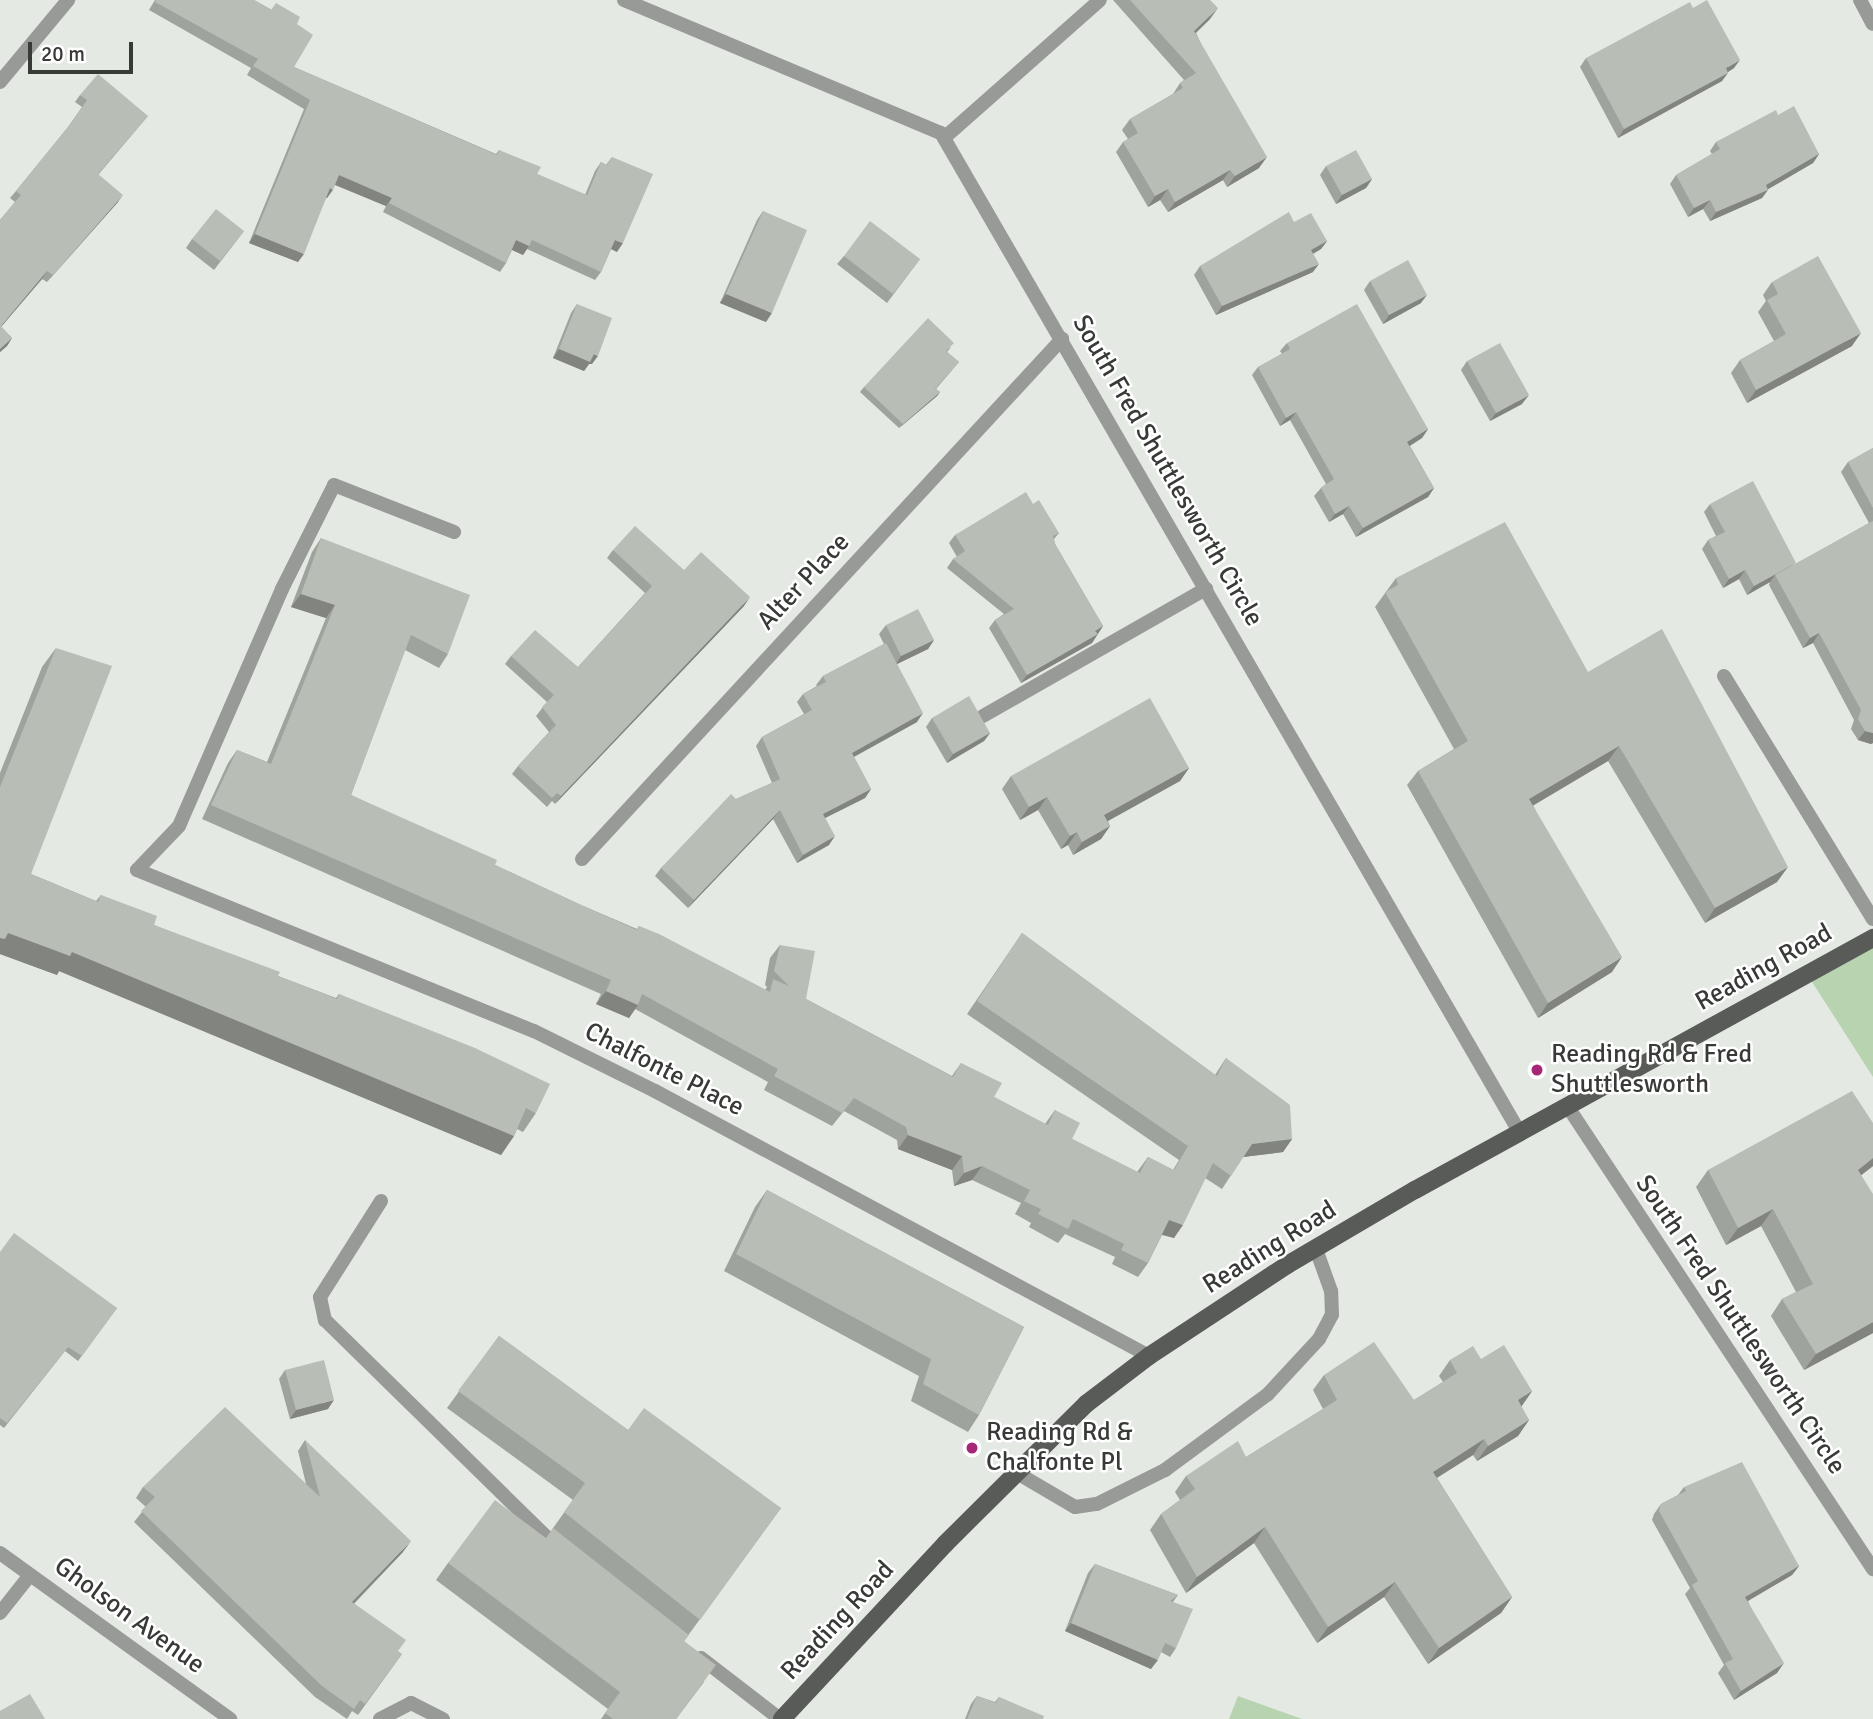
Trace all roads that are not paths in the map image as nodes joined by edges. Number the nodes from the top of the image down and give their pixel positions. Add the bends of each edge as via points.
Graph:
1 (68, 0) edge
2 (624, 0) edge
3 (1100, 0) edge
4 (1860, 0) edge
5 (1873, 24) edge
6 (0, 82) edge
7 (944, 138) junction
8 (1062, 339) junction
9 (454, 532) dead end
10 (1206, 589) junction
11 (1724, 676) dead end
12 (984, 716) edge
13 (582, 859) dead end
14 (1873, 919) edge
15 (1873, 938) edge
16 (1568, 1107) junction
17 (1520, 1133) junction
18 (382, 1201) dead end
19 (1316, 1249) junction
20 (1149, 1356) junction
21 (1017, 1473) junction
22 (0, 1553) edge
23 (572, 1559) edge
24 (1873, 1569) edge
25 (30, 1575) junction
26 (0, 1613) edge
27 (690, 1650) edge
28 (220, 1716) edge
29 (380, 1719) edge
30 (443, 1719) edge
31 (781, 1719) edge

1 - 6 street
2 - 7 street
3 - 7 street
4 - 5 street
7 - 8 street, South Fred Shuttlesworth Circle
8 - 10 street, South Fred Shuttlesworth Circle
8 - 13 street, Alter Place
9 - 20 street, Chalfonte Place via 334,485 282,589 179,826 136,870 534,1031
10 - 12 street
10 - 17 street, South Fred Shuttlesworth Circle
11 - 14 street
15 - 16 main road, Reading Road
16 - 17 main road, Reading Road
16 - 24 street, South Fred Shuttlesworth Circle
17 - 19 main road, Reading Road
18 - 23 street via 320,1297 325,1320
19 - 20 main road, Reading Road
19 - 21 street via 1331,1291 1332,1315 1320,1339 1268,1394 1165,1470 1097,1504 1075,1507
20 - 21 main road, Reading Road via 1086,1404
21 - 31 main road, Reading Road
22 - 25 street, Gholson Avenue
25 - 26 street
25 - 28 street, Gholson Avenue
27 - 31 street
29 - 30 street via 411,1703

